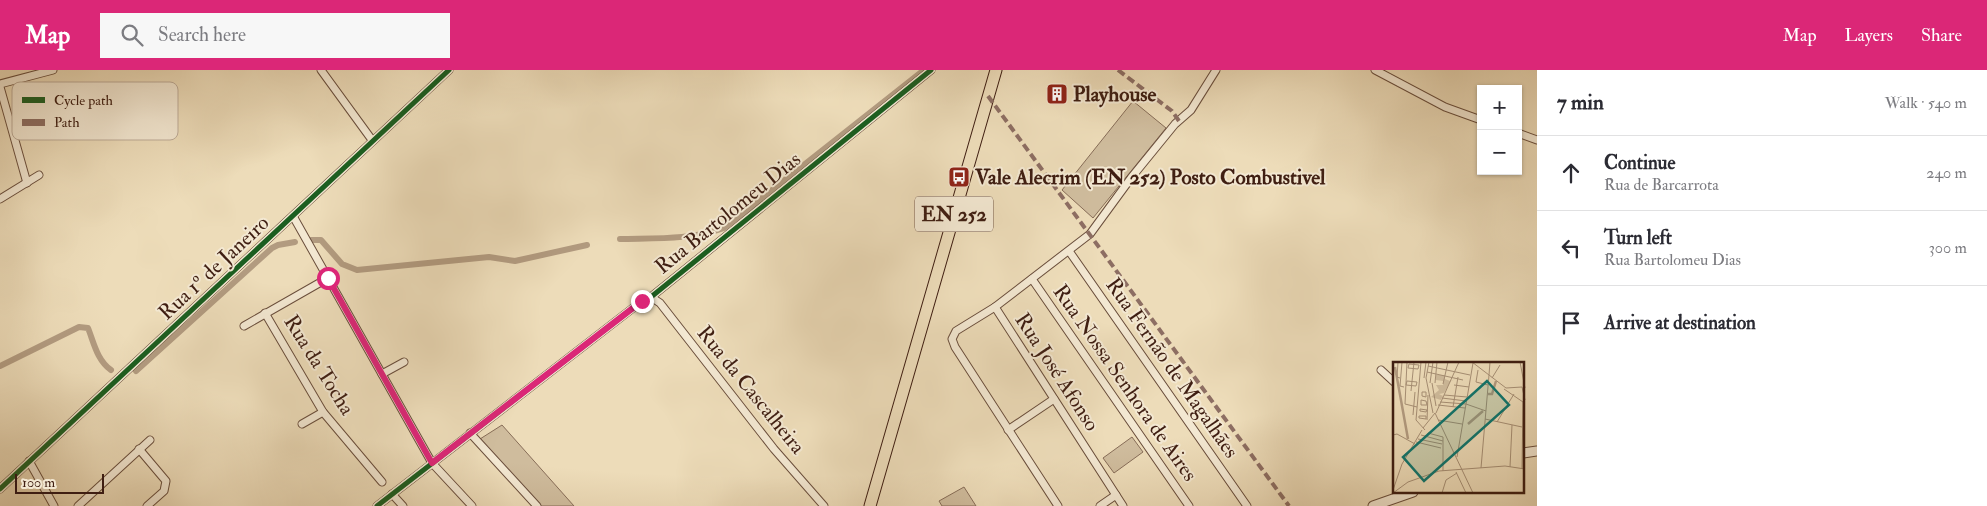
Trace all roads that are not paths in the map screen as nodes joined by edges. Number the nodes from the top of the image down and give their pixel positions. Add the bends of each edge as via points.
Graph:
1 (53, 70) edge
2 (321, 70) edge
3 (449, 70) edge
4 (932, 70) edge
5 (996, 70) edge
6 (1216, 70) edge
7 (1375, 70) edge
8 (12, 82) edge
9 (13, 82) edge
10 (0, 86) edge
11 (1477, 119) edge
12 (12, 129) edge
13 (1522, 134) edge
14 (15, 140) edge
15 (372, 140) junction
16 (1537, 140) edge
17 (39, 175) dead end
18 (27, 183) junction
19 (0, 199) edge
20 (293, 216) junction
21 (1069, 251) junction
22 (328, 278) junction
23 (1032, 279) junction
24 (651, 297) junction
25 (995, 307) junction
26 (265, 313) junction
27 (244, 326) dead end
28 (404, 362) dead end
29 (1381, 370) dead end
30 (382, 374) junction
31 (1393, 381) edge
32 (1054, 399) junction
33 (323, 412) junction
34 (302, 424) dead end
35 (1008, 430) junction
36 (470, 433) junction
37 (150, 440) dead end
38 (139, 449) junction
39 (1537, 451) edge
40 (1524, 453) edge
41 (29, 461) junction
42 (432, 463) junction
43 (382, 482) dead end
44 (0, 489) edge
45 (392, 494) junction
46 (1407, 494) edge
47 (1116, 495) junction
48 (54, 506) edge
49 (78, 506) edge
50 (147, 506) edge
51 (377, 506) edge
52 (403, 506) edge
53 (472, 506) edge
54 (537, 506) edge
55 (824, 506) edge
56 (870, 506) edge
57 (1058, 506) edge
58 (1100, 506) edge
59 (1123, 506) edge
60 (1189, 506) edge
61 (1247, 506) edge
62 (1373, 506) edge

1 - 9 street
2 - 15 street
3 - 15 street, Rua 1º de Janeiro
4 - 24 street, Rua Bartolomeu Dias
5 - 56 main road, EN 252
6 - 21 street, Rua José Afonso via 1191,110 1175,124 1131,178 1090,234
7 - 11 street via 1445,107
8 - 10 street
10 - 12 street
13 - 16 street
14 - 18 street
15 - 20 street, Rua 1º de Janeiro
17 - 18 street
18 - 19 street
20 - 22 street
20 - 41 street, Rua 1º de Janeiro
21 - 23 street, Rua José Afonso
21 - 61 street, Rua Fernão de Magalhães
22 - 26 street
22 - 30 street
23 - 25 street, Rua José Afonso
23 - 60 street, Rua Nossa Senhora de Aires
24 - 36 street, Rua Bartolomeu Dias
24 - 55 street, Rua da Cascalheira via 660,303
25 - 32 street, Rua José Afonso
25 - 35 street via 956,331 952,339
26 - 27 street
26 - 33 street, Rua da Tocha
28 - 30 street
29 - 31 street
30 - 42 street
32 - 35 street
32 - 47 street, Rua José Afonso
33 - 34 street
33 - 43 street, Rua da Tocha
35 - 57 street
36 - 42 street, Rua Bartolomeu Dias
36 - 54 street
37 - 38 street
38 - 49 street
38 - 50 street via 166,481 164,491
39 - 40 street
41 - 44 street, Rua 1º de Janeiro
41 - 48 street
42 - 45 street, Rua Bartolomeu Dias
42 - 53 street
45 - 51 street, Rua Bartolomeu Dias
45 - 52 street
46 - 62 street
47 - 58 street
47 - 59 street, Rua José Afonso

